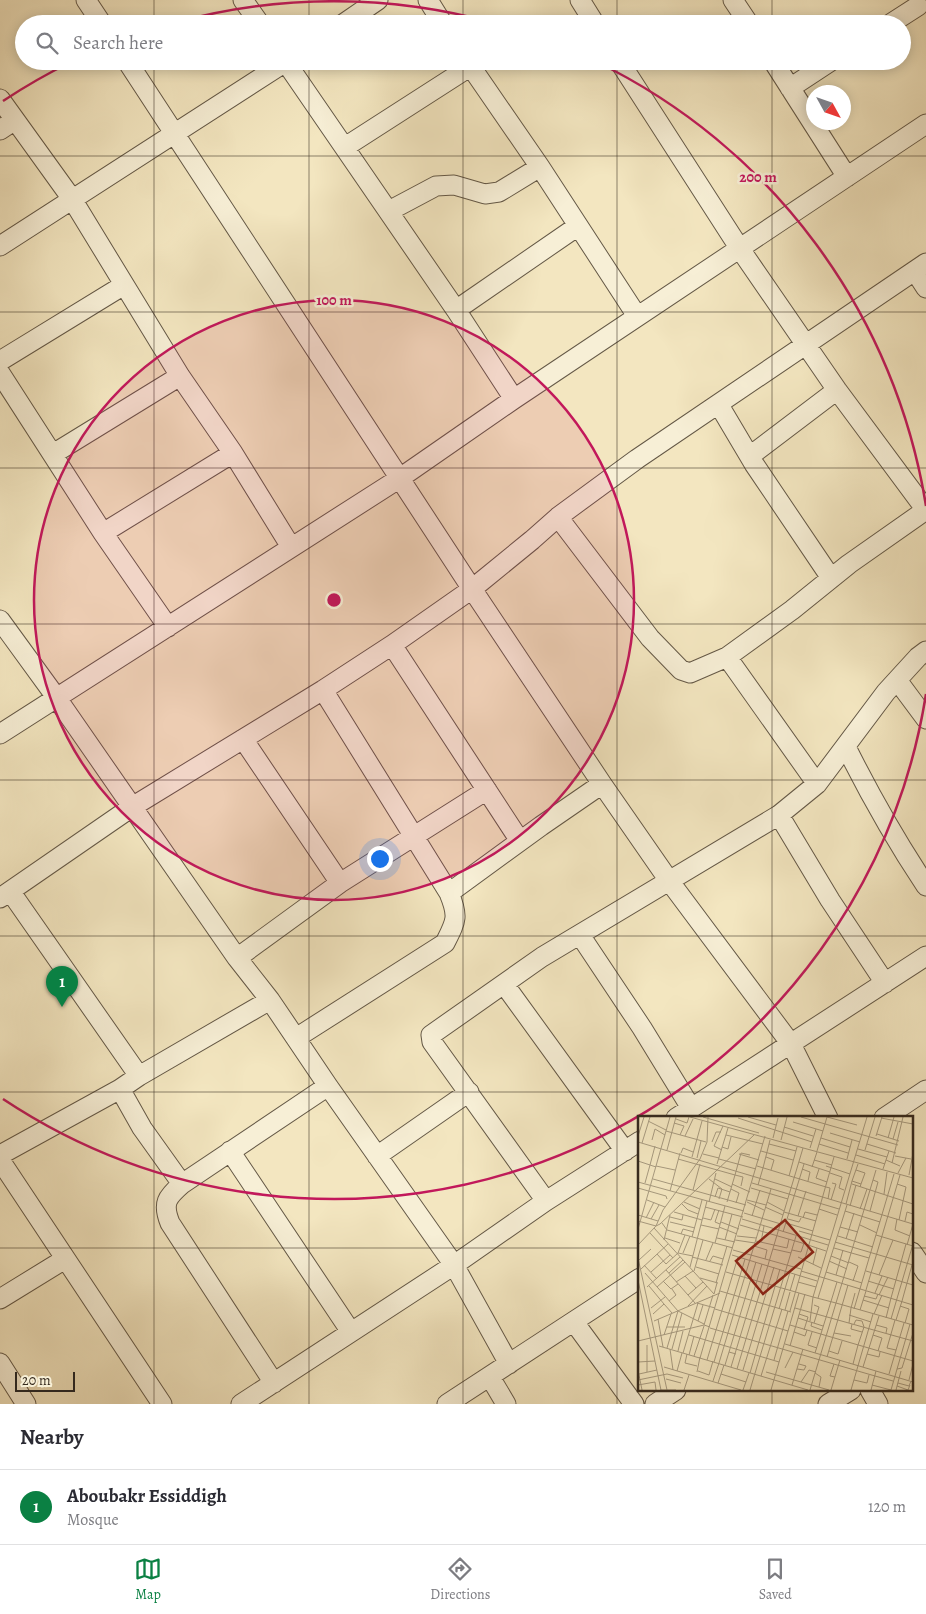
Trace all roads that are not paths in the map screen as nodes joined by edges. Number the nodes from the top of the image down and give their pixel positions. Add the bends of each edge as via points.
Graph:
1 (86, 0) edge
2 (243, 0) edge
3 (378, 0) edge
4 (428, 0) edge
5 (580, 0) edge
6 (737, 1) edge
7 (919, 8) edge
8 (96, 15) edge
9 (254, 15) edge
10 (356, 15) edge
11 (437, 15) edge
12 (589, 15) edge
13 (744, 15) edge
14 (906, 15) edge
15 (133, 70) edge
16 (273, 70) edge
17 (292, 70) edge
18 (460, 70) edge
19 (473, 70) edge
20 (625, 70) edge
21 (779, 70) edge
22 (817, 70) edge
23 (790, 88) junction
24 (0, 99) edge
25 (926, 124) edge
26 (7, 125) edge
27 (174, 133) junction
28 (345, 147) junction
29 (540, 167) junction
30 (847, 177) junction
31 (72, 199) junction
32 (389, 211) junction
33 (578, 226) junction
34 (0, 246) edge
35 (740, 249) junction
36 (920, 267) edge
37 (124, 285) junction
38 (926, 288) edge
39 (456, 310) junction
40 (637, 316) junction
41 (806, 344) junction
42 (0, 362) edge
43 (0, 373) edge
44 (180, 376) junction
45 (837, 390) junction
46 (514, 399) junction
47 (719, 405) junction
48 (233, 453) junction
49 (53, 454) junction
50 (750, 456) junction
51 (400, 478) junction
52 (926, 510) edge
53 (558, 517) junction
54 (104, 533) junction
55 (291, 547) junction
56 (831, 578) junction
57 (472, 589) junction
58 (0, 620) edge
59 (168, 627) junction
60 (392, 645) junction
61 (926, 651) edge
62 (727, 657) junction
63 (897, 680) junction
64 (323, 690) junction
65 (56, 697) junction
66 (926, 718) edge
67 (0, 734) edge
68 (243, 739) junction
69 (846, 747) junction
70 (602, 784) junction
71 (817, 784) junction
72 (487, 790) junction
73 (132, 807) junction
74 (779, 815) junction
75 (413, 837) junction
76 (520, 841) junction
77 (670, 882) junction
78 (340, 883) junction
79 (926, 886) edge
80 (449, 893) junction
81 (5, 894) edge
82 (580, 935) junction
83 (926, 956) edge
84 (237, 958) junction
85 (885, 983) junction
86 (504, 984) junction
87 (270, 1000) junction
88 (296, 1038) junction
89 (791, 1044) junction
90 (139, 1076) junction
91 (328, 1086) junction
92 (120, 1090) junction
93 (926, 1090) edge
94 (469, 1092) junction
95 (684, 1113) edge
96 (827, 1116) edge
97 (887, 1116) edge
98 (632, 1146) edge
99 (230, 1151) junction
100 (0, 1156) edge
101 (377, 1156) junction
102 (0, 1160) edge
103 (182, 1184) junction
104 (546, 1201) junction
105 (65, 1259) junction
106 (454, 1265) junction
107 (638, 1279) edge
108 (0, 1299) edge
109 (574, 1322) junction
110 (351, 1332) junction
111 (0, 1362) edge
112 (509, 1364) junction
113 (490, 1377) junction
114 (274, 1383) junction
115 (673, 1392) edge
116 (849, 1392) edge
117 (871, 1392) edge
118 (26, 1404) edge
119 (162, 1404) edge
120 (241, 1404) edge
121 (446, 1404) edge
122 (506, 1404) edge
123 (634, 1404) edge
124 (654, 1404) edge
125 (828, 1404) edge
126 (878, 1404) edge

1 - 8 street
2 - 9 street
3 - 10 street
4 - 11 street
5 - 12 street
6 - 13 street
7 - 14 street
15 - 27 street
16 - 27 street
17 - 28 street
18 - 28 street
19 - 29 street
20 - 35 street
21 - 23 street
22 - 23 street
23 - 30 street
24 - 26 street
25 - 30 street
26 - 31 street
27 - 31 street
27 - 51 street
28 - 32 street
29 - 32 street via 499,192 485,194 454,185 436,186
29 - 33 street
30 - 35 street
31 - 34 street
31 - 37 street
32 - 39 street
33 - 39 street
33 - 40 street
35 - 40 street
35 - 41 street
36 - 38 street
36 - 41 street
37 - 42 street
37 - 44 street
39 - 46 street
40 - 46 street
41 - 45 street
41 - 47 street
43 - 49 street
44 - 48 street
44 - 49 street
45 - 50 street
45 - 52 street
46 - 51 street
47 - 50 street
47 - 53 street
48 - 54 street
48 - 55 street
49 - 54 street
50 - 56 street
51 - 55 street
51 - 57 street
52 - 56 street
53 - 57 street
53 - 62 street via 650,638 681,670 690,673
54 - 59 street
55 - 59 street
56 - 62 street
57 - 60 street
57 - 70 street
58 - 65 street
59 - 65 street
60 - 64 street
60 - 72 street
61 - 63 street
62 - 71 street
63 - 66 street
63 - 69 street
64 - 68 street
64 - 75 street
65 - 67 street
65 - 73 street
68 - 73 street
68 - 78 street
69 - 71 street
69 - 79 street via 870,795
70 - 76 street
70 - 77 street
71 - 74 street
72 - 75 street
72 - 76 street
73 - 81 street
73 - 84 street
74 - 77 street
74 - 85 street
75 - 78 street
75 - 80 street
76 - 80 street
77 - 82 street
77 - 89 street
78 - 84 street
80 - 88 street via 456,910 445,943
81 - 90 street
82 - 86 street
82 - 95 street via 642,1028
83 - 85 street
84 - 87 street
85 - 89 street
86 - 94 street via 430,1035
86 - 98 street
87 - 88 street
87 - 90 street
88 - 91 street
89 - 95 street
89 - 96 street
90 - 92 street
91 - 99 street
91 - 101 street
92 - 100 street
92 - 103 street via 142,1128
93 - 97 street
94 - 101 street
94 - 104 street
98 - 104 street
99 - 103 street
99 - 110 street
101 - 106 street
102 - 105 street
103 - 114 street via 169,1196 165,1211 170,1223
104 - 106 street
105 - 108 street
105 - 119 street
106 - 110 street
106 - 112 street
107 - 109 street
109 - 112 street
109 - 123 street
110 - 114 street
111 - 118 street
112 - 113 street
113 - 121 street
113 - 122 street
114 - 120 street
115 - 124 street
116 - 125 street
117 - 126 street

